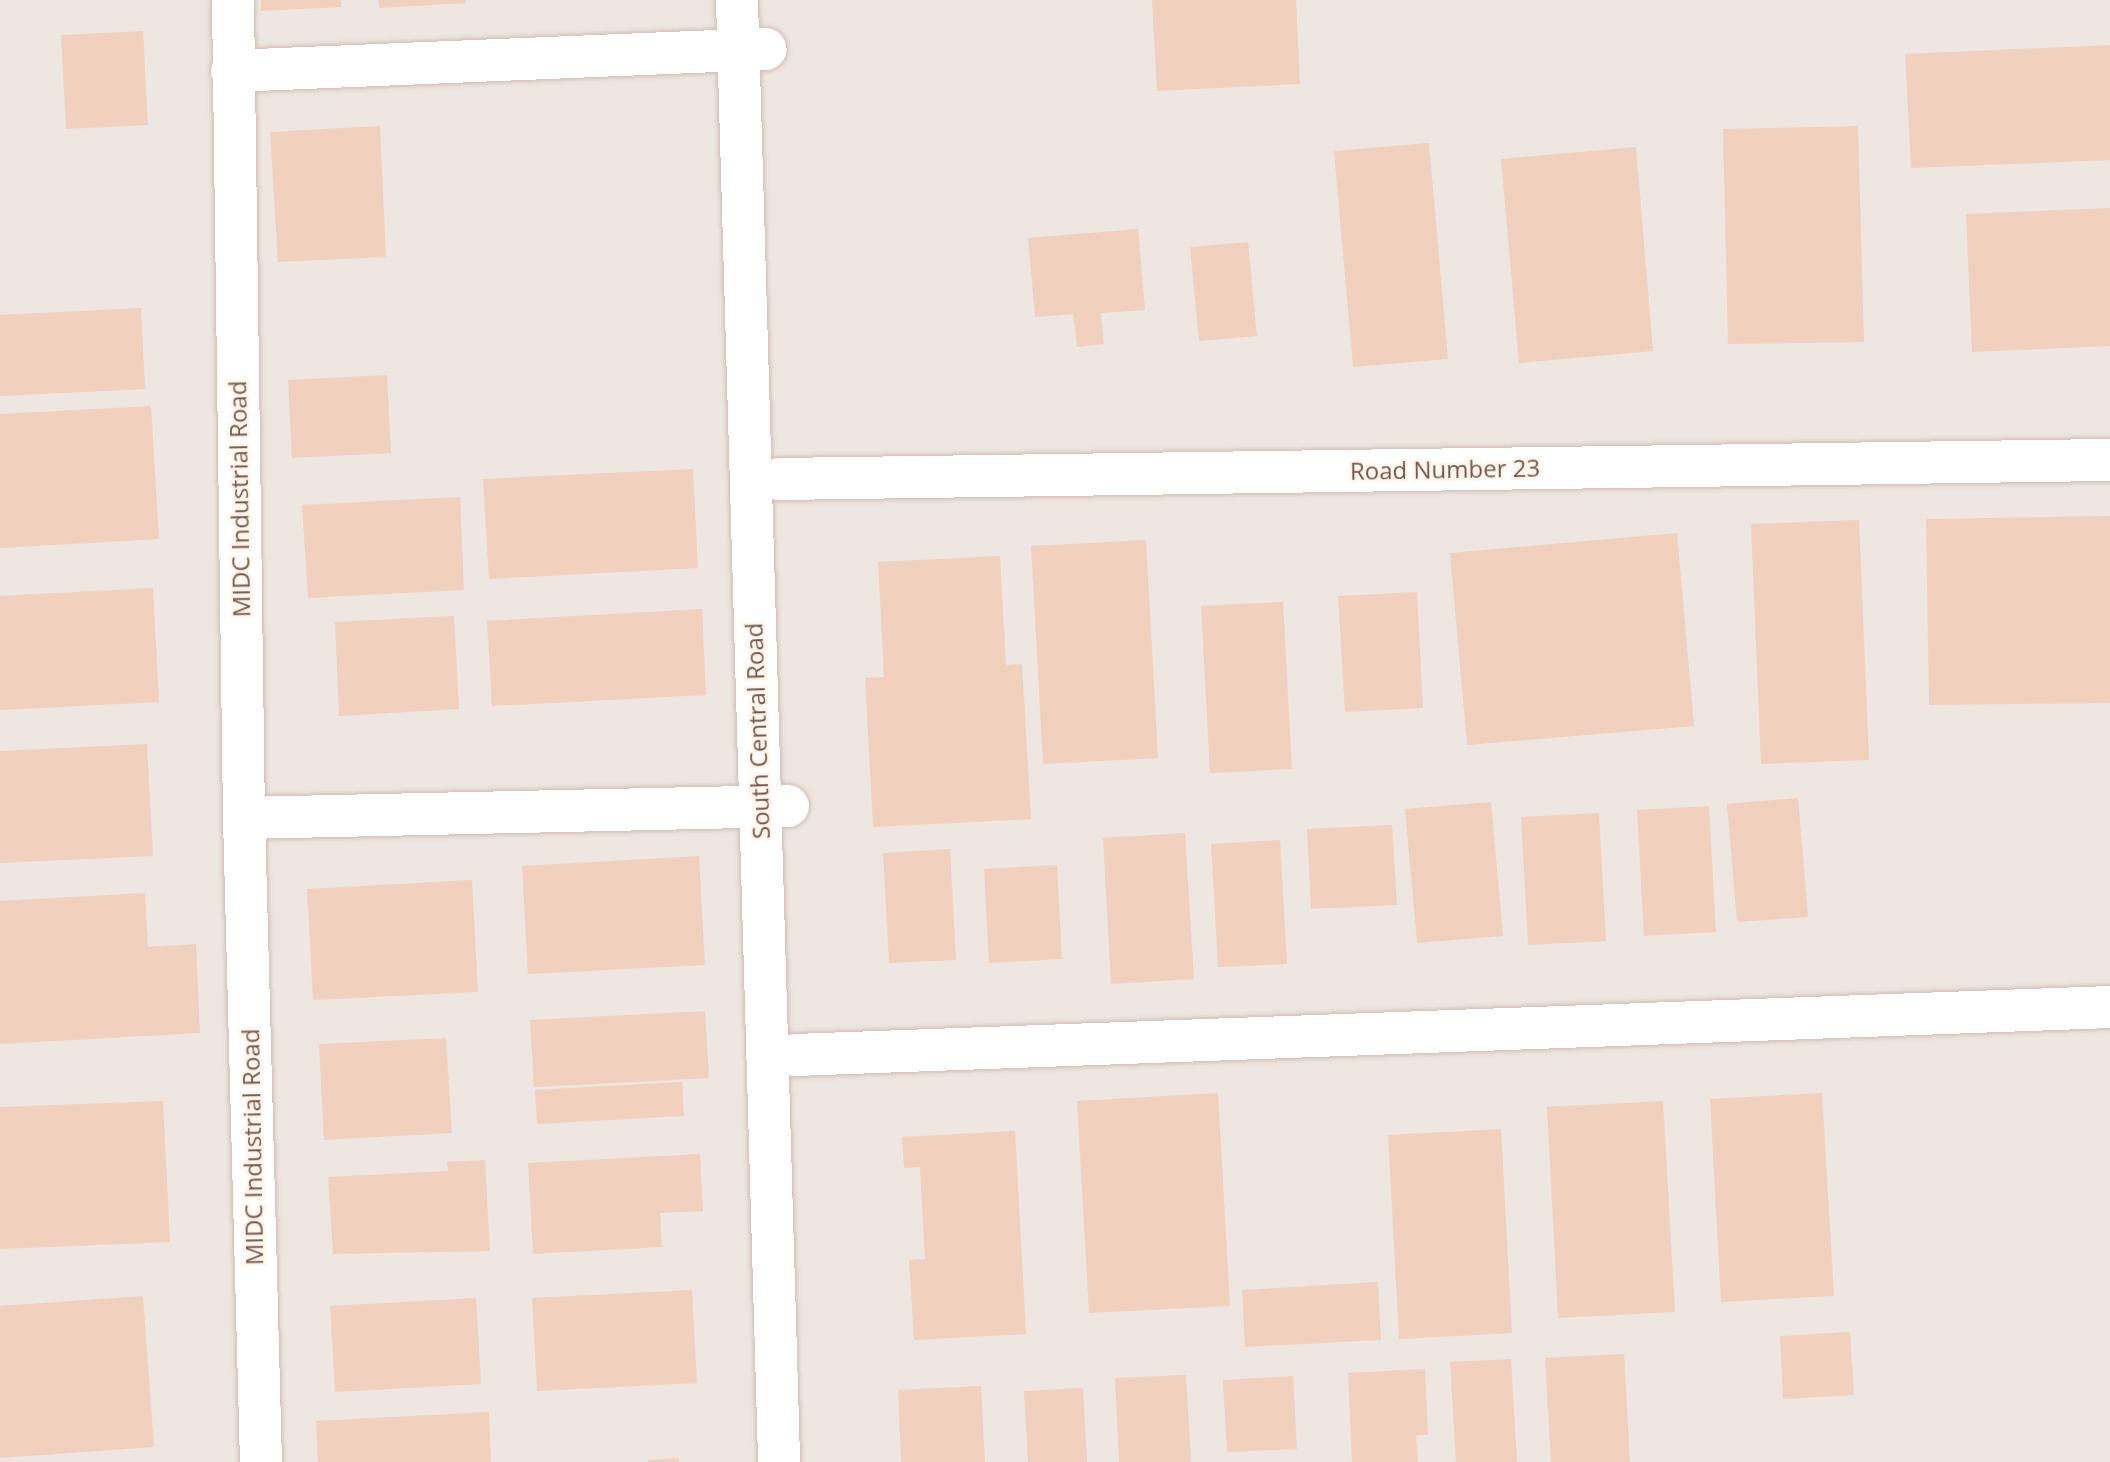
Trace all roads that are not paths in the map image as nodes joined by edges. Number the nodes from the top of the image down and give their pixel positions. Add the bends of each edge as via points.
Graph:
1 (233, 0) edge
2 (737, 0) edge
3 (766, 0) edge
4 (753, 49) junction
5 (232, 71) junction
6 (2110, 460) edge
7 (779, 479) junction
8 (774, 806) junction
9 (244, 818) junction
10 (2110, 1007) edge
11 (795, 1055) junction
12 (261, 1462) edge
13 (779, 1462) edge
14 (807, 1462) edge

1 - 5 street, MIDC Industrial Road
2 - 4 street, South Central Road
3 - 4 street, South Central Road
4 - 5 street
4 - 7 street, South Central Road
4 - 8 street, South Central Road
5 - 9 street, MIDC Industrial Road
6 - 7 street, Road Number 23
7 - 8 street, South Central Road
8 - 9 street
8 - 11 street, South Central Road
8 - 13 street, South Central Road
9 - 12 street, MIDC Industrial Road
10 - 11 street
11 - 14 street, South Central Road

